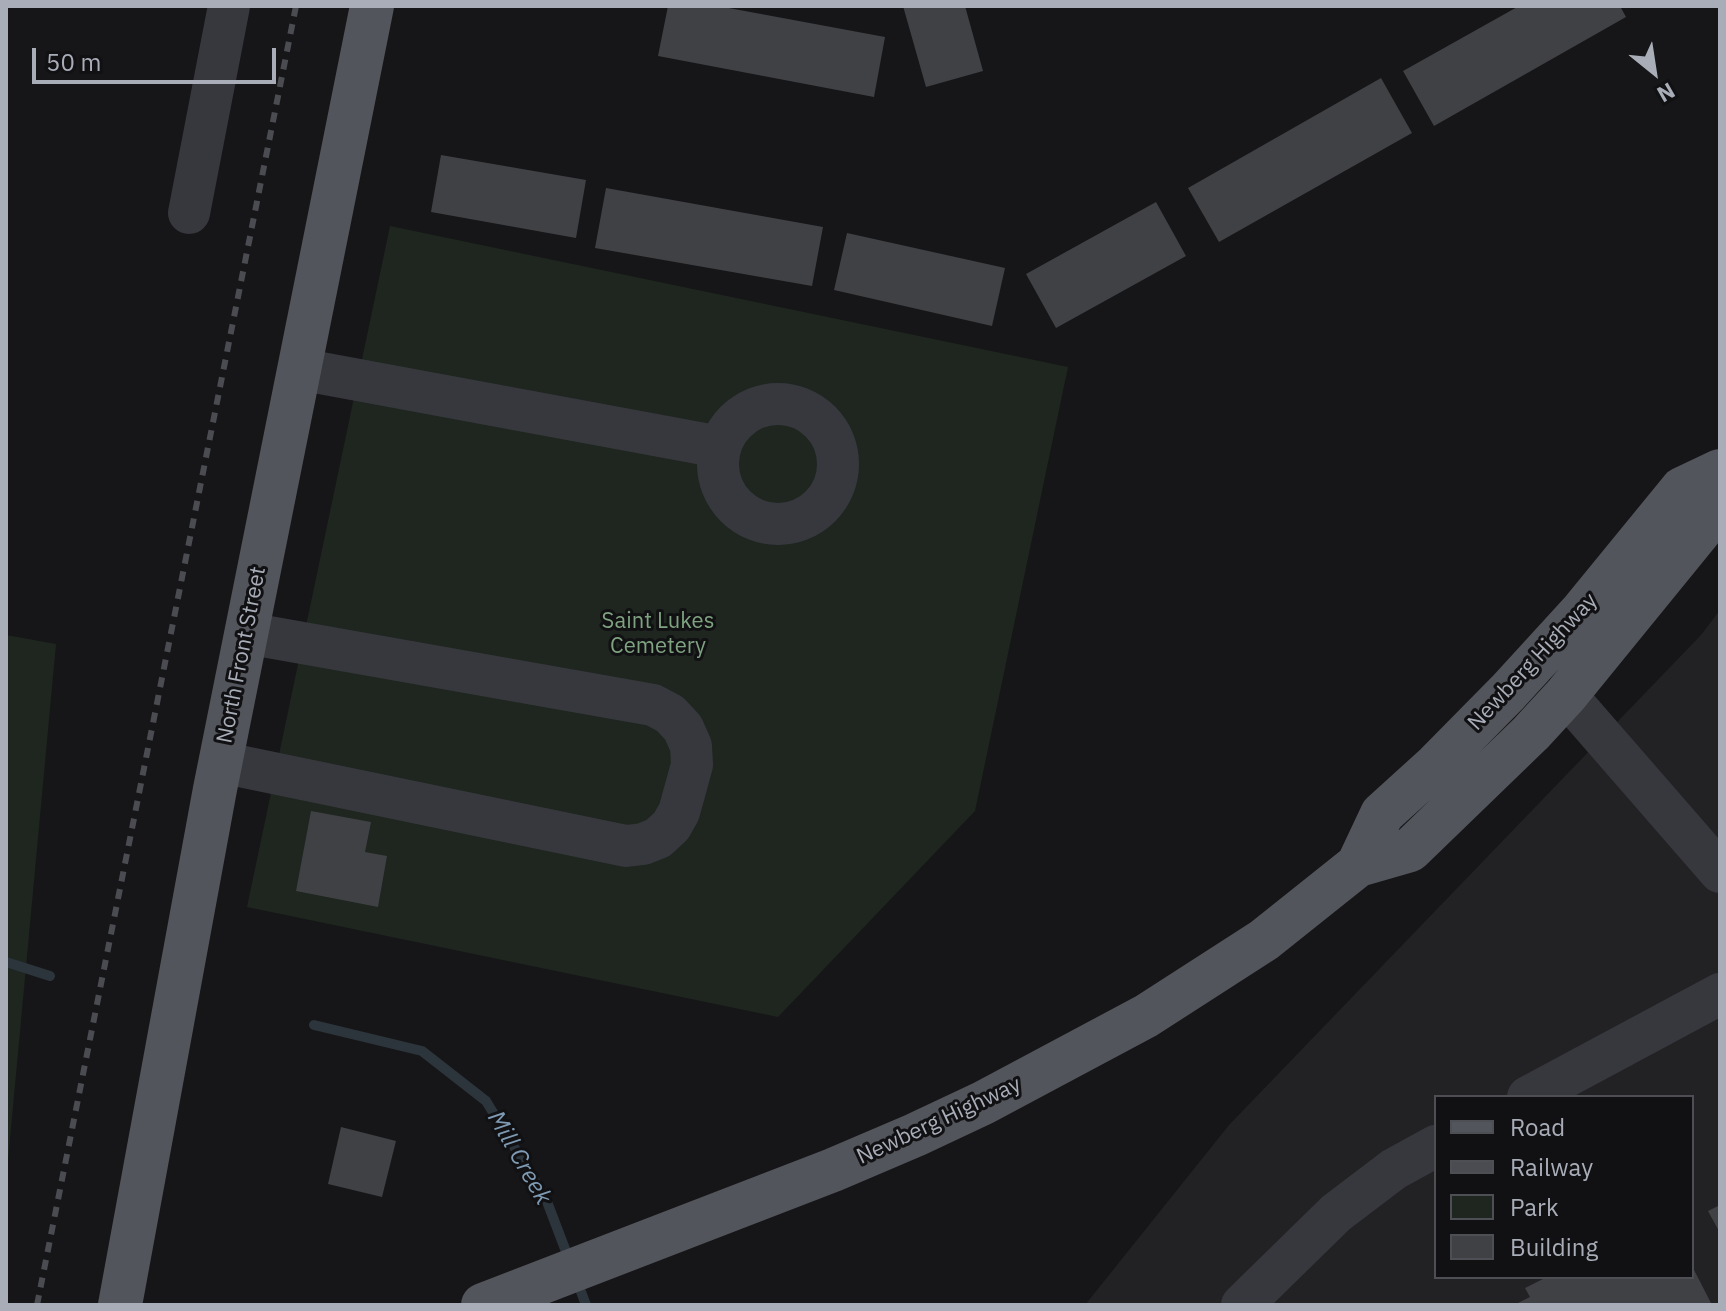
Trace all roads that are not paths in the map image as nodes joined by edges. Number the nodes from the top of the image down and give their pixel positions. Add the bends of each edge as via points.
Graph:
1 (229, 6) edge
2 (372, 6) edge
3 (189, 213) dead end
4 (299, 369) junction
5 (720, 447) dead end
6 (1720, 471) edge
7 (1720, 483) edge
8 (246, 633) junction
9 (1566, 695) junction
10 (220, 762) junction
11 (1358, 865) junction
12 (1720, 872) edge
13 (1720, 994) edge
14 (1532, 1095) edge
15 (1434, 1147) edge
16 (120, 1305) edge
17 (483, 1305) edge
18 (1242, 1305) edge

1 - 3 street
2 - 4 main road, North Front Street
4 - 5 street
4 - 8 main road, North Front Street
6 - 11 main road, Newberg Highway via 1682,489 1508,692 1382,814
7 - 9 main road, Newberg Highway via 1711,517
8 - 10 main road, North Front Street
8 - 10 street via 653,705 683,728 692,765 671,826 658,838 626,846
9 - 11 main road, Newberg Highway via 1410,850
9 - 12 street
10 - 16 main road, North Front Street
11 - 17 main road, Newberg Highway via 1208,977 983,1103 833,1170
13 - 14 street
15 - 18 street via 1346,1204

